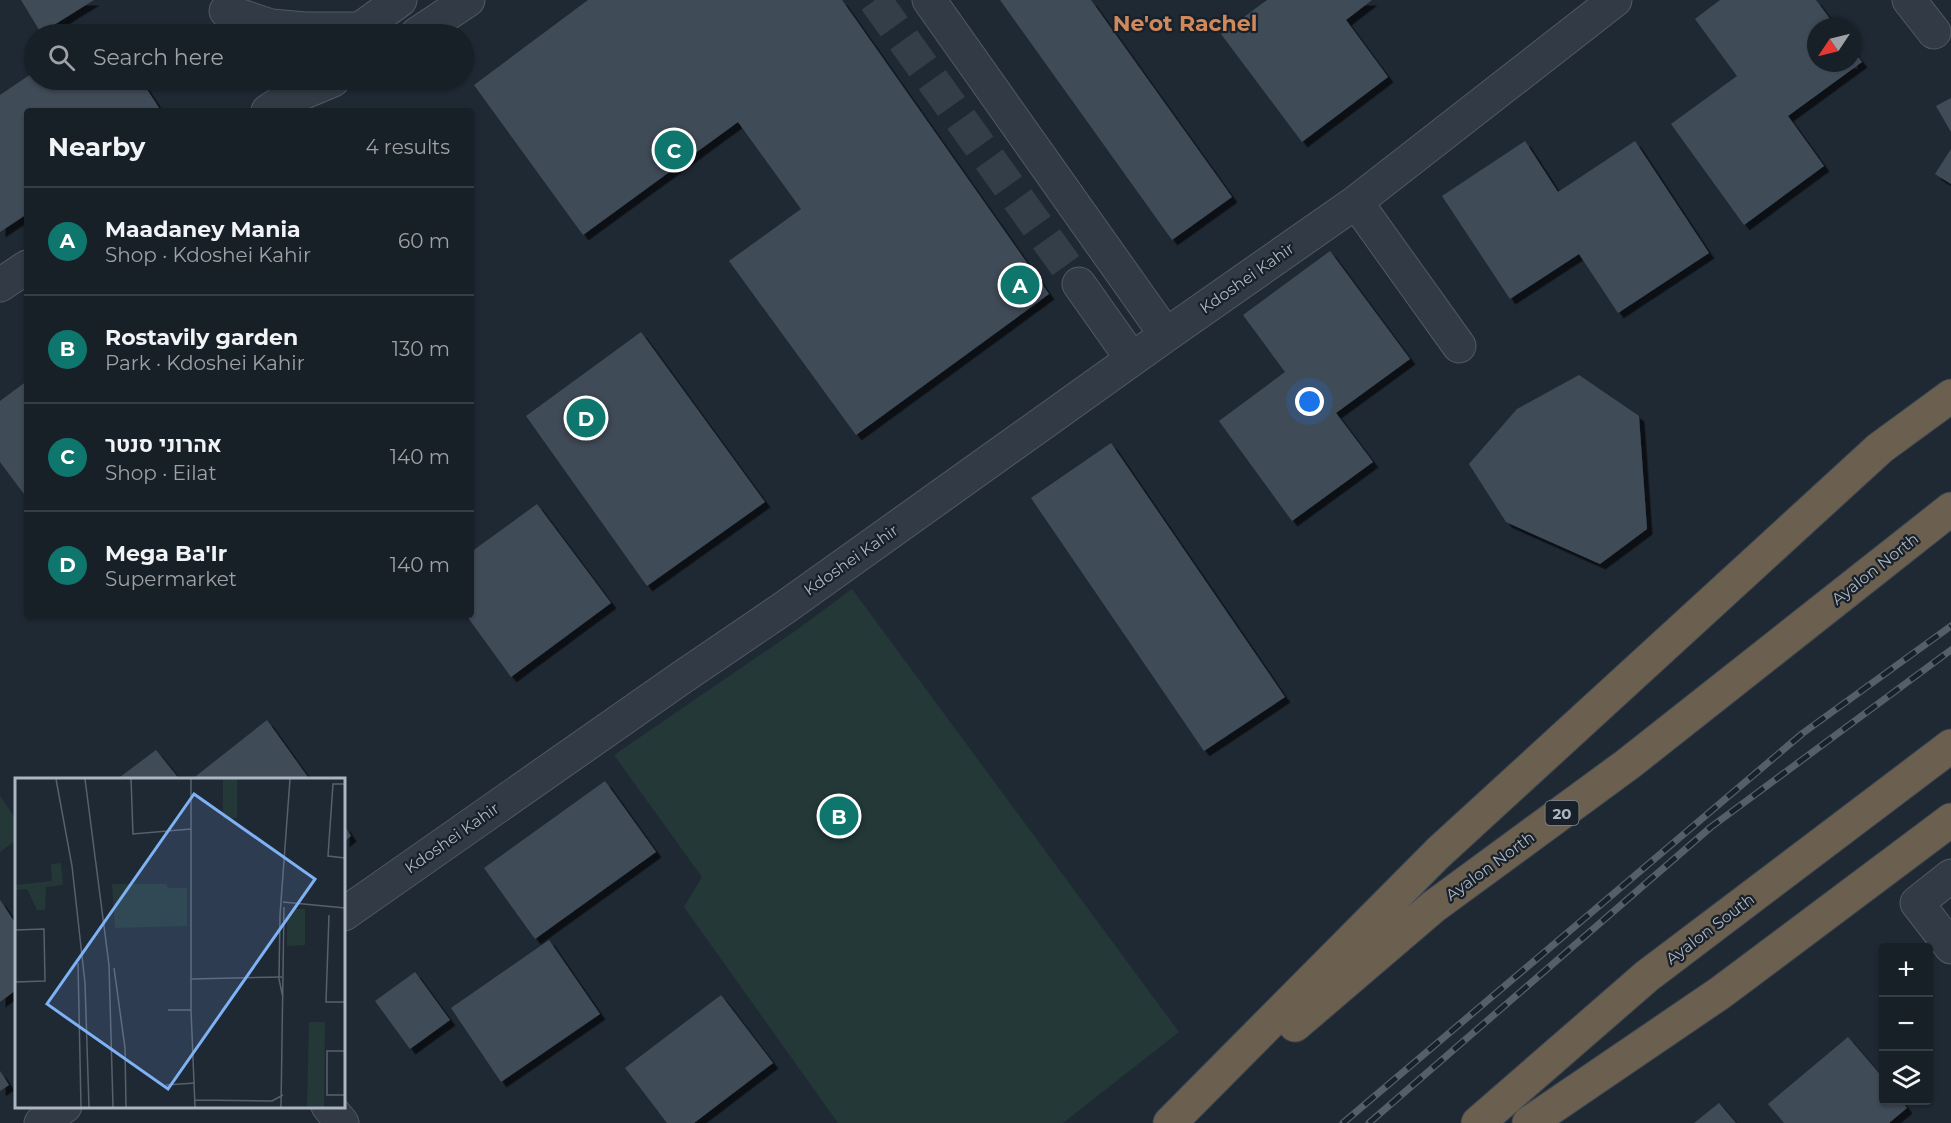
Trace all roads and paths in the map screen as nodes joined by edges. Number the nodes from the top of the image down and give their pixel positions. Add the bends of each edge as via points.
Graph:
1 (400, 0) edge
2 (468, 0) edge
3 (929, 0) edge
4 (1615, 0) edge
5 (1909, 0) edge
6 (229, 15) edge
7 (263, 24) edge
8 (367, 24) edge
9 (432, 24) edge
10 (1934, 32) dead end
11 (1356, 202) junction
12 (24, 269) edge
13 (1079, 284) tunnel mouth
14 (0, 285) edge
15 (1166, 335) junction
16 (1459, 346) dead end
17 (1132, 359) junction
18 (1951, 396) edge
19 (1951, 509) edge
20 (1951, 746) edge
21 (1951, 820) edge
22 (1951, 876) edge
23 (345, 913) edge
24 (1951, 947) edge
25 (64, 1108) edge
26 (329, 1108) edge
27 (41, 1123) edge
28 (342, 1123) edge
29 (1170, 1123) edge
30 (1179, 1123) edge
31 (1478, 1123) edge
32 (1529, 1123) edge

1 - 8 street
2 - 9 street
3 - 15 street
4 - 11 street, Kdoshei Kahir
5 - 10 street
6 - 7 street
11 - 15 street, Kdoshei Kahir
11 - 16 street
12 - 14 street
13 - 17 street
15 - 17 street, Kdoshei Kahir
17 - 23 street, Kdoshei Kahir
18 - 29 highway via 1880,448 1438,853
19 - 30 highway, Ayalon North / 20 via 1628,764 1433,907
20 - 31 highway, Ayalon South via 1647,976
21 - 32 highway via 1720,993
22 - 24 street via 1917,903
25 - 27 street
26 - 28 street

